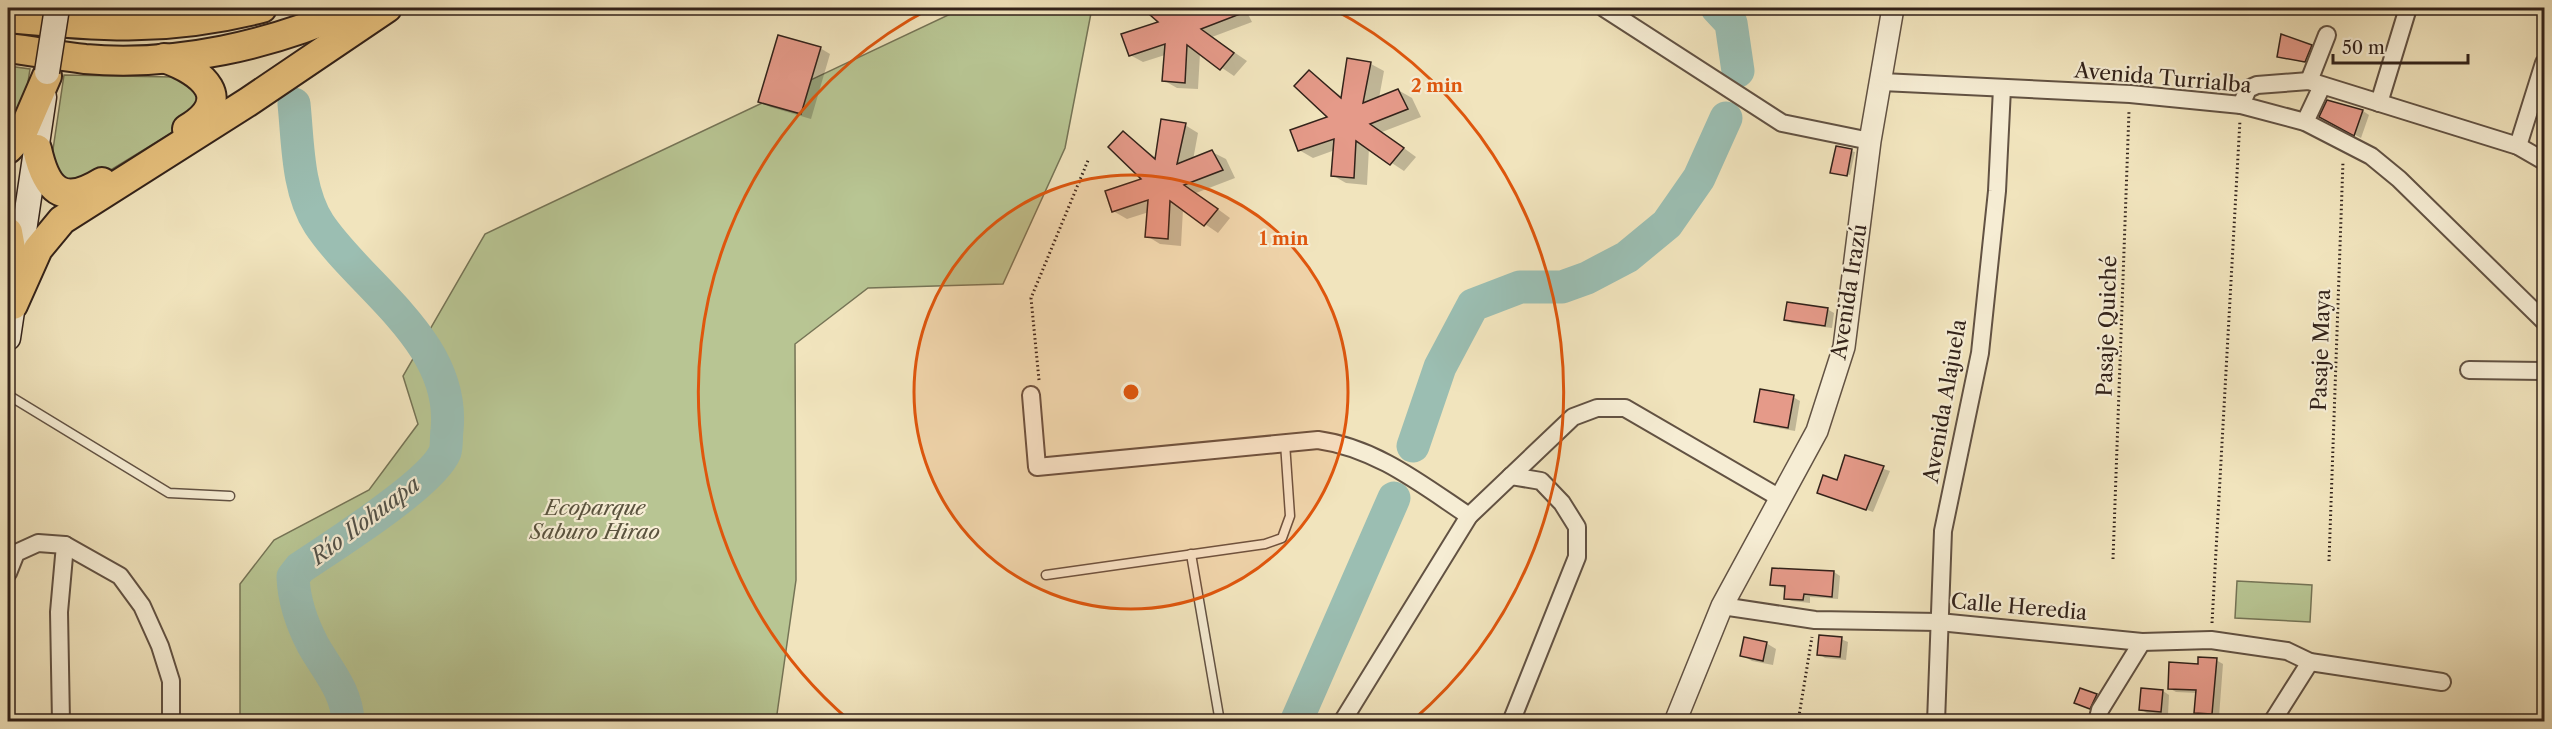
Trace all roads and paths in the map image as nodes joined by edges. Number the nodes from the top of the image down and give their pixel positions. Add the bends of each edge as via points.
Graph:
1 (57, 8) edge
2 (262, 8) edge
3 (354, 8) edge
4 (387, 8) edge
5 (1604, 8) edge
6 (1893, 8) edge
7 (2408, 8) edge
8 (8, 18) edge
9 (2327, 35) dead end
10 (8, 48) edge
11 (164, 58) junction
12 (2544, 63) edge
13 (47, 74) junction
14 (1882, 82) junction
15 (2316, 83) junction
16 (2002, 88) junction
17 (2130, 94) junction
18 (2379, 104) junction
19 (2241, 105) junction
20 (2305, 122) junction
21 (2343, 140) junction
22 (1870, 141) junction
23 (2518, 146) junction
24 (8, 149) edge
25 (37, 149) junction
26 (1089, 158) dead end
27 (2544, 161) edge
28 (8, 232) edge
29 (13, 305) junction
30 (2544, 321) edge
31 (8, 338) edge
32 (2469, 370) dead end
33 (2544, 371) edge
34 (8, 395) edge
35 (1031, 395) joint
36 (1285, 442) junction
37 (1511, 476) junction
38 (230, 496) dead end
39 (1780, 498) junction
40 (1469, 516) junction
41 (64, 545) junction
42 (1191, 555) junction
43 (2113, 559) dead end
44 (2329, 561) dead end
45 (8, 573) edge
46 (1046, 575) dead end
47 (1722, 606) junction
48 (1815, 621) junction
49 (1939, 622) junction
50 (2211, 640) junction
51 (2142, 642) junction
52 (2310, 662) junction
53 (2442, 682) dead end
54 (61, 722) edge
55 (171, 722) edge
56 (1220, 722) edge
57 (1342, 722) edge
58 (1511, 722) edge
59 (1675, 722) edge
60 (1798, 722) edge
61 (1936, 722) edge
62 (2097, 722) edge
63 (2272, 722) edge

1 - 13 main road, bridge
2 - 8 highway via 162,26 99,27
3 - 11 highway via 285,35
4 - 29 highway via 63,220 38,249
5 - 22 street via 1782,123
6 - 14 street, Avenida Irazú
7 - 18 street
9 - 15 street
10 - 11 highway via 86,59
11 - 25 highway via 196,72 210,89 211,105 201,120 92,188 75,194 50,186
12 - 23 street
13 - 24 highway via 22,134
13 - 25 main road
14 - 16 street, Avenida Turrialba
14 - 22 street, Avenida Irazú
15 - 18 street
15 - 19 street via 2257,85 2248,89
15 - 20 street
16 - 17 street, Avenida Turrialba
16 - 49 street, Avenida Alajuela via 1997,191 1980,353 1943,531
17 - 19 street, Avenida Turrialba
17 - 43 path, Pasaje Quiché
18 - 23 street
19 - 20 street, Avenida Turrialba
19 - 50 path
20 - 21 street, Avenida Turrialba
21 - 30 street, Avenida Turrialba via 2399,179
21 - 44 path, Pasaje Maya
22 - 39 street, Avenida Irazú via 1844,347 1817,431
23 - 27 street
25 - 29 main road
26 - 35 path via 1031,298 1039,382
28 - 29 highway
29 - 31 main road
32 - 33 street
34 - 38 lane via 169,493
35 - 36 street via 1037,468
36 - 40 street via 1318,440 1371,455
36 - 42 lane via 1290,516 1282,538
37 - 39 street via 1573,417 1597,408 1625,408
37 - 40 street
37 - 58 street via 1541,481 1562,503 1576,527 1577,557
39 - 47 street, Avenida Irazú
40 - 57 street
41 - 45 street via 38,543 16,553
41 - 54 street via 59,612
41 - 55 street via 120,576 142,606 171,681
42 - 46 lane
42 - 56 lane
47 - 48 street, Calle Heredia
47 - 59 street, Avenida Irazú
48 - 49 street, Calle Heredia
48 - 60 path
49 - 51 street, Calle Heredia
49 - 61 street, Avenida Alajuela
50 - 51 street, Calle Heredia
50 - 52 street, Calle Heredia via 2287,651
51 - 62 street via 2100,710
52 - 53 street, Calle Heredia
52 - 63 street

